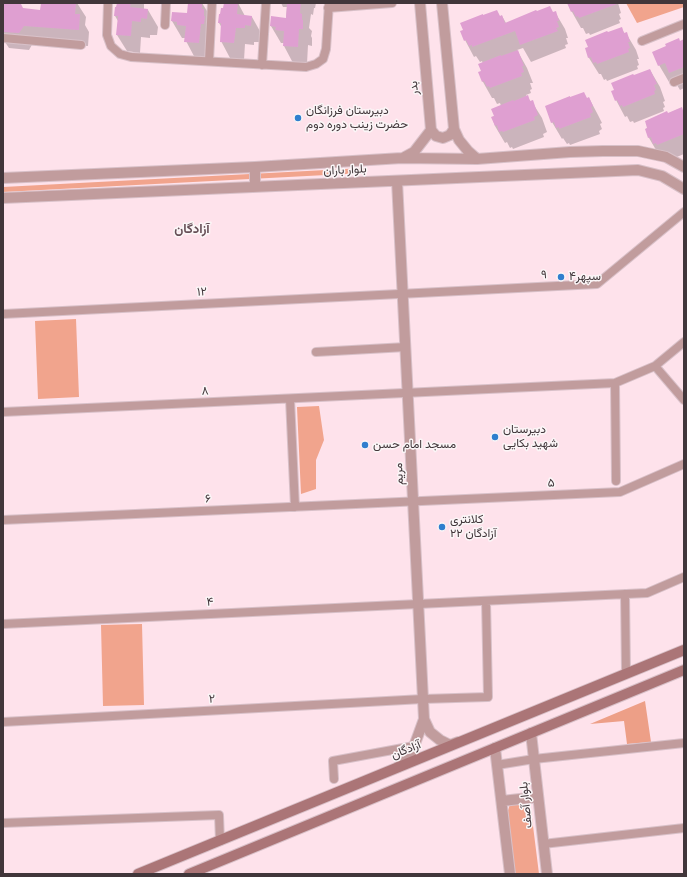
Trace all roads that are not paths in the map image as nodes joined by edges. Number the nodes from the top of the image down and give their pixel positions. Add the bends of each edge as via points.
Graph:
1 (108, 3) edge
2 (166, 3) edge
3 (212, 3) edge
4 (266, 3) edge
5 (381, 3) edge
6 (392, 3) edge
7 (420, 3) edge
8 (442, 3) edge
9 (328, 5) edge
10 (684, 24) edge
11 (165, 25) dead end
12 (3, 38) edge
13 (642, 41) dead end
14 (82, 45) dead end
15 (209, 61) junction
16 (262, 65) junction
17 (684, 78) edge
18 (674, 82) dead end
19 (454, 129) junction
20 (431, 130) junction
21 (402, 158) junction
22 (477, 159) junction
23 (255, 167) junction
24 (684, 167) edge
25 (3, 178) edge
26 (397, 181) junction
27 (255, 187) junction
28 (684, 189) edge
29 (3, 198) edge
30 (684, 212) edge
31 (403, 294) junction
32 (3, 314) edge
33 (684, 342) edge
34 (406, 347) junction
35 (316, 352) dead end
36 (655, 366) junction
37 (615, 383) junction
38 (408, 393) junction
39 (290, 399) junction
40 (684, 400) edge
41 (3, 412) edge
42 (684, 464) edge
43 (616, 480) dead end
44 (413, 501) junction
45 (296, 507) junction
46 (3, 520) edge
47 (684, 577) edge
48 (625, 594) junction
49 (486, 601) junction
50 (418, 604) junction
51 (3, 624) edge
52 (684, 650) edge
53 (684, 670) edge
54 (626, 674) junction
55 (423, 699) junction
56 (424, 719) junction
57 (3, 722) edge
58 (531, 733) junction
59 (462, 742) junction
60 (684, 743) edge
61 (414, 746) junction
62 (495, 748) junction
63 (534, 759) junction
64 (497, 765) junction
65 (394, 769) junction
66 (334, 779) dead end
67 (538, 797) junction
68 (502, 801) junction
69 (3, 823) edge
70 (684, 828) edge
71 (220, 841) junction
72 (543, 844) junction
73 (138, 874) edge
74 (189, 874) edge
75 (510, 874) edge
76 (547, 874) edge

1 - 15 street via 107,35 111,46 120,54 131,57
2 - 11 street
3 - 15 street
4 - 16 street
5 - 6 street
5 - 9 street
7 - 20 street, بدر
8 - 19 street
9 - 16 street via 326,49 323,58 316,64 306,67
10 - 13 street
12 - 14 street
15 - 16 street
17 - 18 street
19 - 20 street via 450,135 443,138 436,136
19 - 22 street via 459,140
20 - 21 street via 414,152
21 - 22 street, بلوار باران
21 - 23 street, بلوار باران
22 - 24 street, بلوار باران via 570,152 638,151 666,157
23 - 25 street, بلوار باران
23 - 27 street
26 - 27 street, بلوار باران
26 - 28 street, بلوار باران via 638,170 662,176
26 - 31 street, مریم
27 - 29 street, بلوار باران
30 - 31 street, ۹ via 597,284
31 - 32 street, ۱۲
31 - 34 street, مریم
33 - 36 street
34 - 35 street
34 - 38 street, مریم
36 - 37 street
36 - 40 street
37 - 38 street, ۸
37 - 43 street
38 - 39 street, ۸
38 - 44 street, مریم
39 - 41 street, ۸
39 - 45 street
42 - 44 street, ۵ via 620,492
44 - 45 street, ۶
44 - 50 street, مریم
45 - 46 street, ۶
47 - 48 street, ۴ via 647,593
48 - 49 street, ۴
48 - 54 street
49 - 50 street, ۴
49 - 55 street, ۲ via 488,697
50 - 51 street, ۴
50 - 55 street, مریم
52 - 54 main road, آزادگان
53 - 58 main road
54 - 59 main road, آزادگان
55 - 56 street, مریم
55 - 57 street, ۲
56 - 59 street via 430,732 440,740 450,745
56 - 61 street
58 - 62 main road
58 - 63 street, بلوار آصف
59 - 65 main road, آزادگان
60 - 63 street
61 - 65 street via 404,762
61 - 66 street via 333,761
62 - 64 street, بلوار آصف
62 - 74 main road
63 - 64 street
63 - 67 street, بلوار آصف
64 - 68 street, بلوار آصف
65 - 71 main road, آزادگان
67 - 68 street
67 - 72 street, بلوار آصف
68 - 75 street, بلوار آصف
69 - 71 street via 219,815
70 - 72 street
71 - 73 main road, آزادگان
72 - 76 street, بلوار آصف

